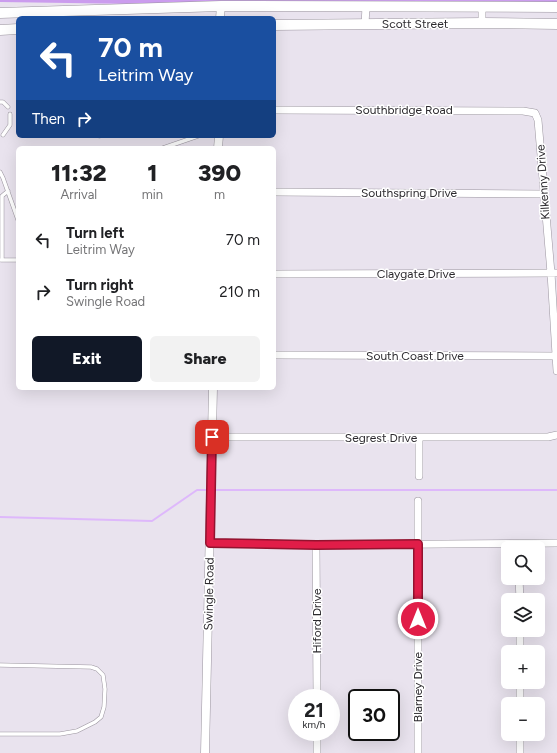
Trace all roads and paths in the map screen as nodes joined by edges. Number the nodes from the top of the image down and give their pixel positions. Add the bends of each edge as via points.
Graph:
1 (221, 6) junction
2 (366, 7) junction
3 (482, 7) junction
4 (557, 7) edge
5 (0, 13) edge
6 (220, 16) edge
7 (482, 23) junction
8 (365, 24) junction
9 (557, 24) edge
10 (276, 25) edge
11 (16, 29) edge
12 (0, 30) edge
13 (0, 102) edge
14 (8, 107) dead end
15 (276, 110) edge
16 (535, 113) joint
17 (10, 114) dead end
18 (3, 135) dead end
19 (192, 138) edge
20 (169, 146) edge
21 (0, 172) edge
22 (8, 191) junction
23 (276, 192) edge
24 (544, 194) junction
25 (16, 214) edge
26 (1, 260) edge
27 (16, 260) edge
28 (554, 273) edge
29 (276, 274) edge
30 (276, 355) edge
31 (556, 356) junction
32 (557, 371) edge
33 (213, 390) edge
34 (554, 436) edge
35 (212, 437) junction
36 (419, 438) junction
37 (419, 476) dead end
38 (418, 501) dead end
39 (210, 543) junction
40 (557, 543) edge
41 (418, 544) junction
42 (545, 544) edge
43 (316, 545) junction
44 (501, 546) edge
45 (0, 665) edge
46 (317, 689) edge
47 (0, 734) edge
48 (317, 741) edge
49 (520, 741) edge
50 (205, 753) edge
51 (317, 753) edge
52 (418, 753) edge
53 (520, 753) edge

1 - 2 main road, Scott Street
1 - 5 main road, Scott Street
1 - 6 street
2 - 3 main road, Scott Street
2 - 8 street
3 - 4 main road, Scott Street
3 - 7 street
7 - 8 main road, Scott Street
7 - 9 main road, Scott Street
8 - 10 main road, Scott Street
11 - 12 main road
13 - 14 lane
15 - 16 street, Southbridge Road via 524,110
16 - 24 street, Kilkenny Drive via 538,120
17 - 18 lane via 10,125
19 - 20 lane
21 - 22 lane
22 - 25 lane
22 - 26 lane via 2,196
23 - 24 street, Southspring Drive
24 - 28 street, Kilkenny Drive
26 - 27 lane
28 - 29 street, Claygate Drive
28 - 31 street, Kilkenny Drive
30 - 31 street, South Coast Drive
31 - 32 street, Kilkenny Drive
33 - 35 street, Swingle Road
34 - 36 street, Segrest Drive
35 - 36 street, Segrest Drive
35 - 39 street, Swingle Road
36 - 37 street
38 - 41 street, Blarney Drive
39 - 43 street
39 - 50 street, Swingle Road
40 - 42 street
41 - 43 street
41 - 44 street
41 - 52 street, Blarney Drive
43 - 46 street, Hiford Drive
45 - 47 lane via 91,667 98,669 103,675 105,689 101,717 76,731 60,734
48 - 51 street
49 - 53 street

